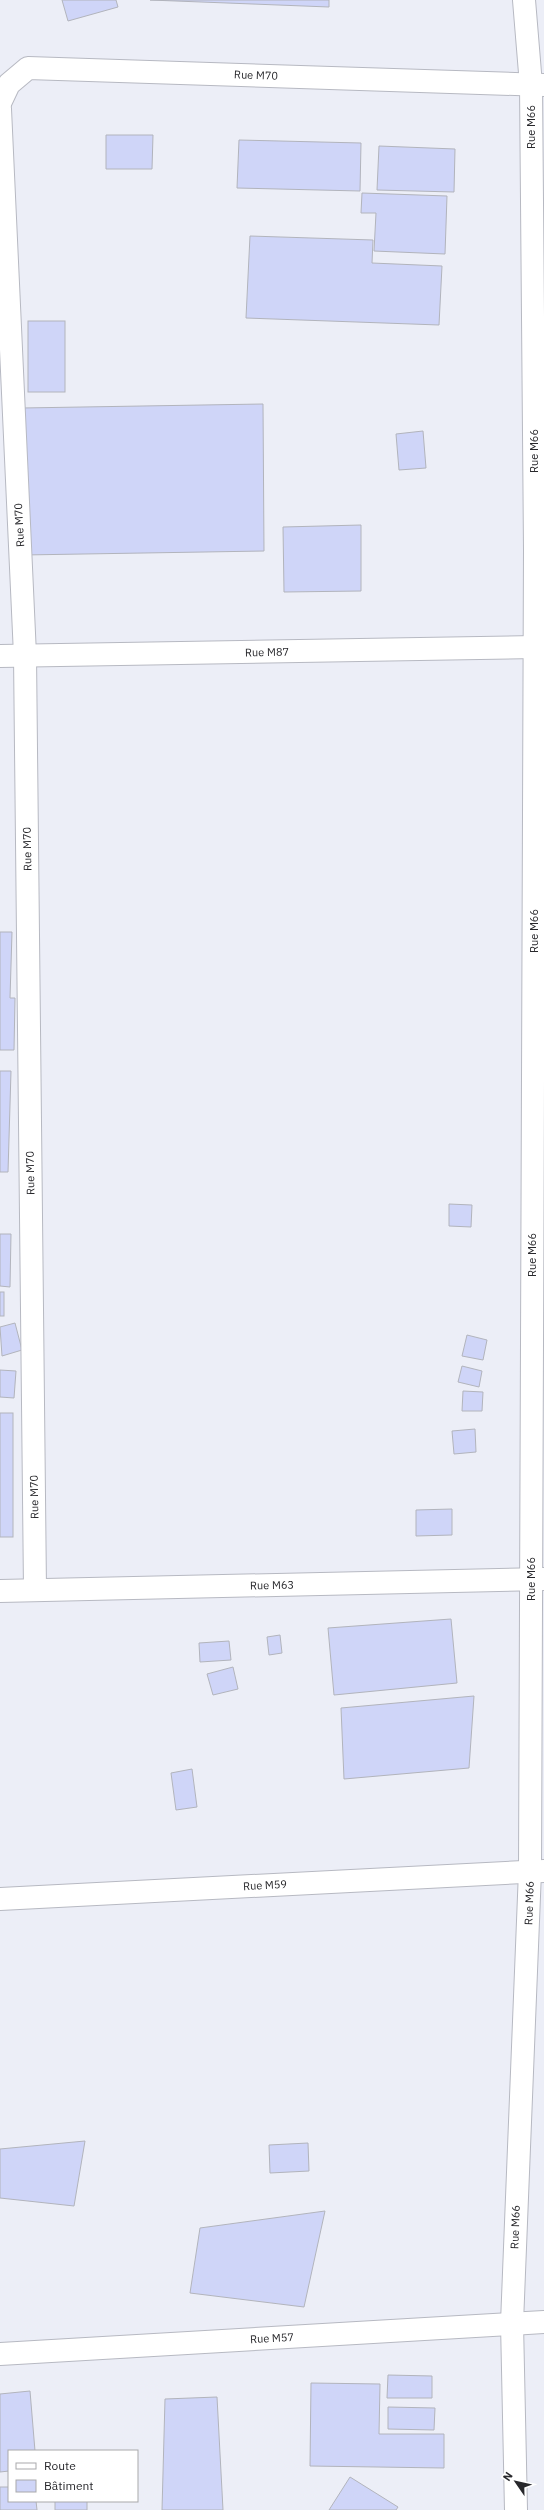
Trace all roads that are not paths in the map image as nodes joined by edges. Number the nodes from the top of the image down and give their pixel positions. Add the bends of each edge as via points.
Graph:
1 (524, 0) edge
2 (537, 85) edge
3 (0, 103) edge
4 (0, 109) edge
5 (539, 550) edge
6 (535, 647) junction
7 (0, 656) edge
8 (25, 656) junction
9 (539, 990) edge
10 (538, 1580) edge
11 (35, 1590) junction
12 (0, 1591) edge
13 (537, 1871) edge
14 (0, 1899) edge
15 (544, 2322) edge
16 (512, 2323) junction
17 (0, 2354) edge
18 (516, 2510) edge

1 - 2 street, Rue M66
2 - 3 street, Rue M70 via 28,68 9,84
2 - 5 street, Rue M66
4 - 8 street, Rue M70
5 - 6 street, Rue M66
6 - 8 street, Rue M87
6 - 9 street, Rue M66
7 - 8 street, Rue M87
8 - 11 street, Rue M70
9 - 10 street, Rue M66
10 - 11 street, Rue M63
10 - 13 street, Rue M66
11 - 12 street, Rue M63
13 - 14 street, Rue M59
13 - 16 street, Rue M66
15 - 16 street, Rue M57
16 - 17 street, Rue M57
16 - 18 street, Rue M66

